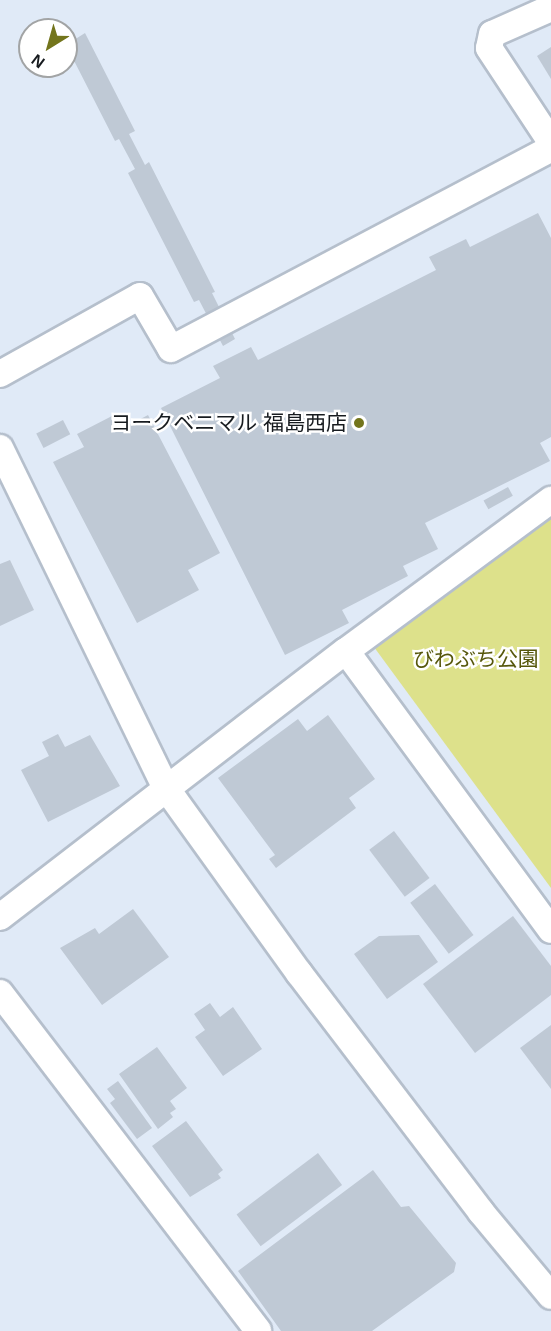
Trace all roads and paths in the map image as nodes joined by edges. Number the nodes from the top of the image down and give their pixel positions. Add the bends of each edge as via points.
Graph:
1 (551, 8) edge
2 (551, 142) edge
3 (551, 149) edge
4 (0, 374) edge
5 (0, 448) edge
6 (551, 500) edge
7 (346, 651) junction
8 (166, 788) junction
9 (0, 917) edge
10 (551, 930) edge
11 (0, 993) edge
12 (551, 1296) edge
13 (258, 1331) edge

1 - 2 street via 492,34 489,48
3 - 4 street via 171,349 140,296
5 - 8 street
6 - 7 street
7 - 8 street
7 - 10 street
8 - 9 street
8 - 12 street via 299,973 481,1212
11 - 13 street

